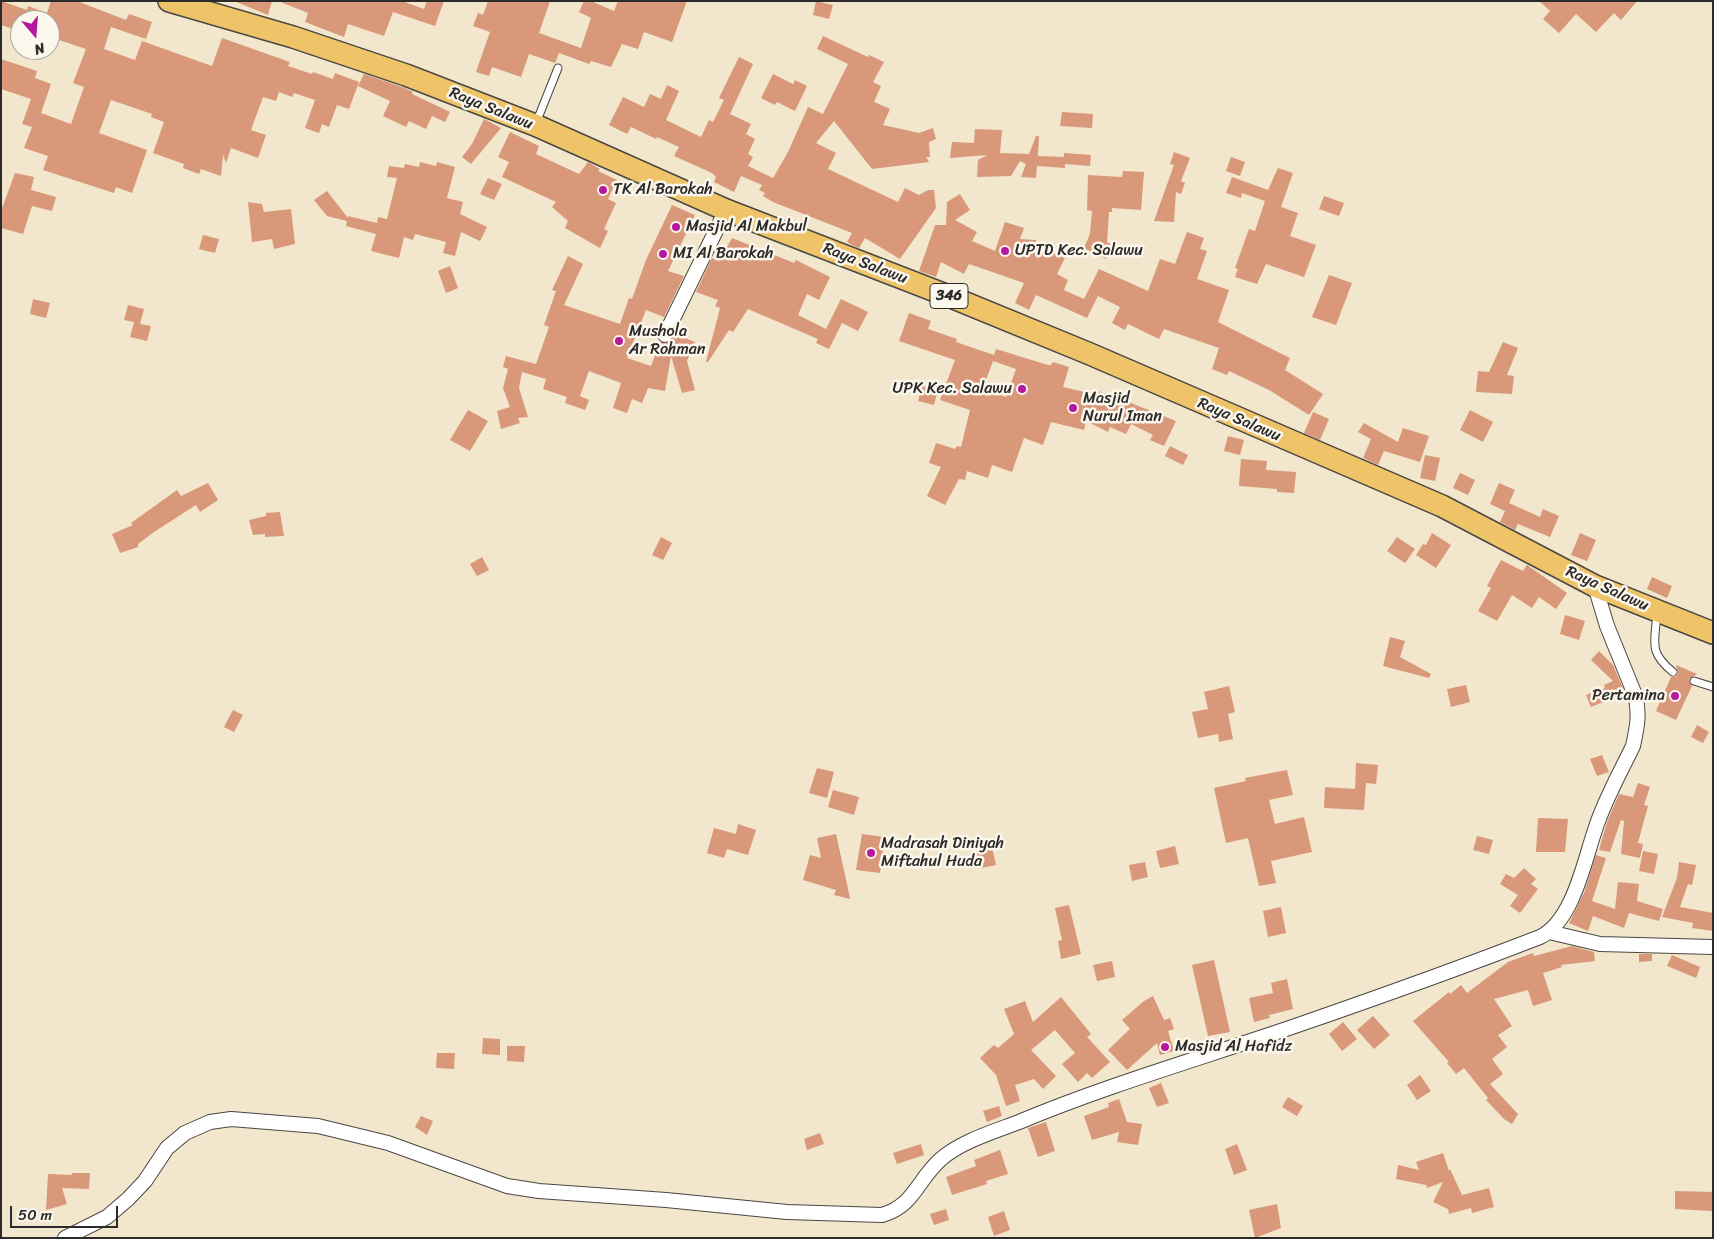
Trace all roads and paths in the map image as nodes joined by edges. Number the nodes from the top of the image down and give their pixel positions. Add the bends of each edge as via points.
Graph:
1 (182, 3) edge
2 (558, 68) dead end
3 (535, 126) junction
4 (726, 210) junction
5 (665, 335) dead end
6 (1595, 586) junction
7 (1658, 611) junction
8 (1713, 633) edge
9 (1673, 672) dead end
10 (1694, 680) dead end
11 (1713, 687) edge
12 (1549, 932) junction
13 (1713, 947) edge
14 (65, 1238) edge

1 - 3 main road, Raya Salawu / 346 via 406,75
2 - 3 lane
3 - 4 main road, Raya Salawu / 346
4 - 5 street
4 - 6 main road, Raya Salawu / 346 via 1090,354 1442,506
6 - 7 main road, Raya Salawu / 346
6 - 12 street via 1607,626 1635,695 1638,706 1636,732 1569,901
7 - 8 main road, Raya Salawu / 346
7 - 9 lane via 1655,652 1662,664
10 - 11 lane
12 - 13 street via 1600,944
12 - 14 street via 1298,1025 1140,1077 965,1144 928,1171 907,1202 882,1215 787,1212 507,1186 388,1143 318,1126 231,1119 210,1122 185,1133 168,1148 128,1199 107,1217

